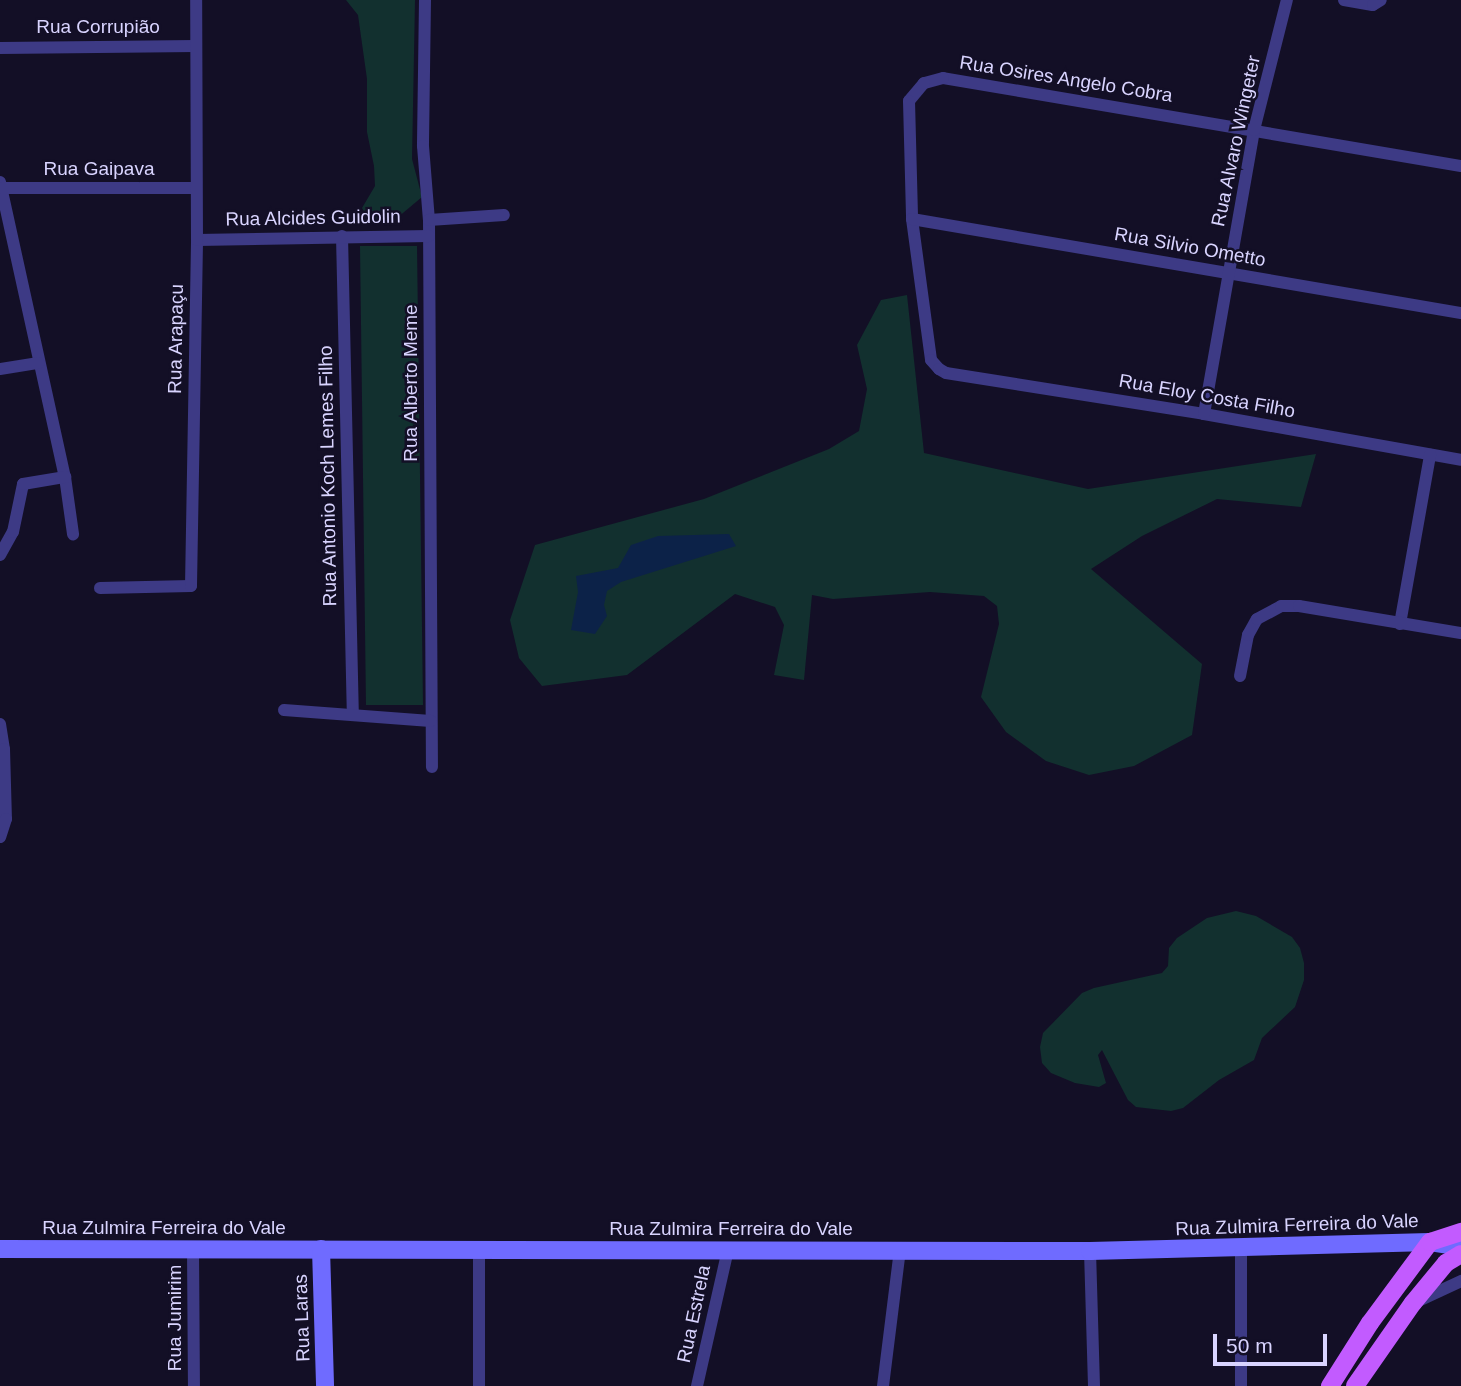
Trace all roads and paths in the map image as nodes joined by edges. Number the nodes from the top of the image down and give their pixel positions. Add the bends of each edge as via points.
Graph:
1 (196, 0) edge
2 (425, 0) edge
3 (1287, 0) edge
4 (1345, 0) edge
5 (1381, 0) edge
6 (196, 46) junction
7 (0, 48) edge
8 (1254, 130) junction
9 (1461, 166) edge
10 (1, 185) edge
11 (195, 188) junction
12 (504, 215) dead end
13 (912, 219) junction
14 (429, 220) junction
15 (342, 236) junction
16 (429, 236) junction
17 (197, 240) junction
18 (1229, 274) junction
19 (1461, 313) edge
20 (39, 363) junction
21 (0, 369) edge
22 (946, 373) joint
23 (1203, 414) junction
24 (1430, 455) junction
25 (1461, 460) edge
26 (65, 477) junction
27 (73, 534) dead end
28 (0, 555) edge
29 (100, 588) dead end
30 (1400, 624) junction
31 (1461, 633) edge
32 (1240, 676) dead end
33 (284, 710) dead end
34 (353, 715) junction
35 (431, 721) junction
36 (0, 724) edge
37 (432, 767) dead end
38 (0, 837) edge
39 (1461, 1232) edge
40 (1430, 1242) junction
41 (1461, 1247) edge
42 (1241, 1248) junction
43 (0, 1249) edge
44 (194, 1249) junction
45 (321, 1249) junction
46 (479, 1250) junction
47 (728, 1250) junction
48 (900, 1250) junction
49 (1090, 1251) junction
50 (1461, 1254) edge
51 (1461, 1281) edge
52 (1413, 1303) junction
53 (194, 1386) edge
54 (325, 1386) edge
55 (479, 1386) edge
56 (697, 1386) edge
57 (883, 1386) edge
58 (1094, 1386) edge
59 (1241, 1386) edge
60 (1330, 1386) edge
61 (1354, 1386) edge

1 - 6 street, Rua Arapaçu
2 - 14 street, Rua Alberto Meme via 423,146
3 - 8 street, Rua Alvaro Wingeter
4 - 5 street via 1373,5
6 - 7 street, Rua Corrupião
6 - 11 street, Rua Arapaçu
8 - 9 street, Rua Osires Angelo Cobra
8 - 13 street, Rua Osires Angelo Cobra via 943,78 924,83 909,101
8 - 18 street, Rua Alvaro Wingeter
10 - 11 street, Rua Gaipava
10 - 20 street
11 - 17 street, Rua Arapaçu
12 - 14 street
13 - 18 street, Rua Silvio Ometto
13 - 22 street, Rua Osires Angelo Cobra via 931,360
14 - 16 street, Rua Alberto Meme
15 - 16 street, Rua Alcides Guidolin
15 - 17 street, Rua Alcides Guidolin
15 - 34 street, Rua Antonio Koch Lemes Filho
16 - 35 street, Rua Alberto Meme
17 - 29 street, Rua Arapaçu via 191,586
18 - 19 street, Rua Silvio Ometto
18 - 23 street, Rua Alvaro Wingeter
20 - 21 street
20 - 26 street
22 - 23 street, Rua Eloy Costa Filho
23 - 24 street, Rua Eloy Costa Filho
24 - 25 street, Rua Eloy Costa Filho
24 - 30 street
26 - 27 street
26 - 28 street via 23,484 13,532
30 - 31 street
30 - 32 street via 1281,606 1257,619 1248,635
33 - 34 street
34 - 35 street
35 - 37 street, Rua Alberto Meme
36 - 38 street via 6,820
39 - 40 main road
40 - 41 street, Rua Zulmira Ferreira do Vale
40 - 42 street, Rua Zulmira Ferreira do Vale
40 - 60 main road
42 - 49 street, Rua Zulmira Ferreira do Vale
42 - 59 street
43 - 44 street, Rua Zulmira Ferreira do Vale
44 - 45 street, Rua Zulmira Ferreira do Vale
44 - 53 street, Rua Jumirim
45 - 46 street, Rua Zulmira Ferreira do Vale
45 - 54 street, Rua Laras
46 - 47 street, Rua Zulmira Ferreira do Vale
46 - 55 street
47 - 48 street, Rua Zulmira Ferreira do Vale
47 - 56 street, Rua Estrela
48 - 49 street, Rua Zulmira Ferreira do Vale
48 - 57 street
49 - 58 street
50 - 52 main road via 1446,1263
51 - 52 street
52 - 61 main road

